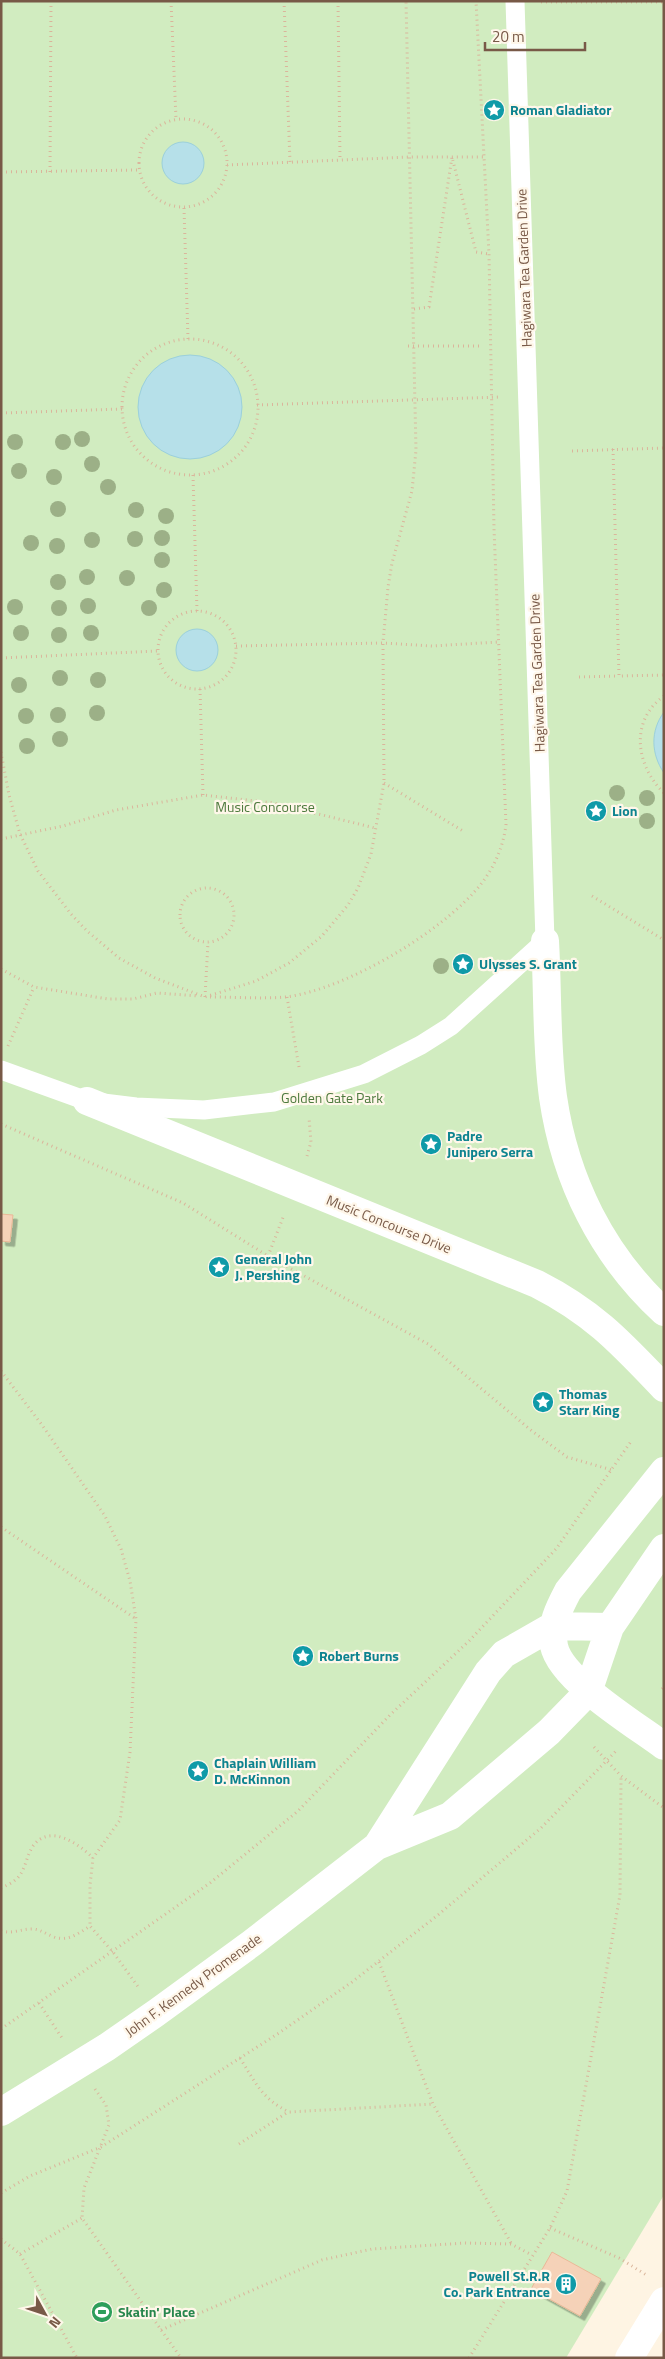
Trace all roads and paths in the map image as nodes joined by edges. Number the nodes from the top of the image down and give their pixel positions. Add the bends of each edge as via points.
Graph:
1 (51, 1) edge
2 (171, 1) edge
3 (284, 1) edge
4 (338, 1) edge
5 (406, 1) edge
6 (476, 1) edge
7 (515, 2) edge
8 (664, 2) edge
9 (176, 119) junction
10 (410, 157) junction
11 (485, 157) junction
12 (452, 158) junction
13 (340, 160) junction
14 (290, 162) junction
15 (227, 165) junction
16 (138, 170) junction
17 (1, 172) edge
18 (50, 172) junction
19 (184, 208) junction
20 (488, 254) junction
21 (414, 309) junction
22 (188, 339) junction
23 (408, 346) dead end
24 (479, 346) dead end
25 (492, 397) junction
26 (502, 397) dead end
27 (416, 399) junction
28 (257, 405) junction
29 (122, 409) junction
30 (1, 413) edge
31 (664, 448) edge
32 (613, 450) junction
33 (572, 452) dead end
34 (193, 475) junction
35 (197, 611) junction
36 (498, 642) junction
37 (383, 643) junction
38 (236, 646) junction
39 (158, 650) junction
40 (1, 658) edge
41 (664, 675) edge
42 (618, 676) junction
43 (579, 677) dead end
44 (200, 689) junction
45 (664, 696) edge
46 (1, 752) edge
47 (384, 783) junction
48 (664, 792) edge
49 (203, 795) junction
50 (375, 828) junction
51 (463, 831) dead end
52 (20, 834) junction
53 (1, 838) edge
54 (592, 896) dead end
55 (664, 940) edge
56 (545, 941) junction
57 (208, 942) junction
58 (1, 968) edge
59 (34, 986) junction
60 (287, 996) junction
61 (205, 997) junction
62 (7, 1048) dead end
63 (300, 1069) dead end
64 (1, 1070) edge
65 (87, 1101) junction
66 (308, 1115) dead end
67 (1, 1124) edge
68 (306, 1159) dead end
69 (286, 1208) dead end
70 (268, 1256) junction
71 (664, 1312) edge
72 (1, 1371) edge
73 (664, 1388) edge
74 (632, 1440) dead end
75 (612, 1470) junction
76 (664, 1471) edge
77 (1, 1527) edge
78 (664, 1548) edge
79 (136, 1620) junction
80 (554, 1626) junction
81 (610, 1627) junction
82 (588, 1692) junction
83 (664, 1746) edge
84 (594, 1747) dead end
85 (617, 1750) dead end
86 (606, 1761) junction
87 (621, 1776) junction
88 (664, 1808) edge
89 (377, 1846) junction
90 (93, 1858) junction
91 (1, 1888) edge
92 (90, 1926) junction
93 (1, 1932) edge
94 (114, 1952) junction
95 (380, 1962) junction
96 (39, 2003) junction
97 (156, 2013) junction
98 (1, 2029) edge
99 (240, 2058) junction
100 (79, 2064) junction
101 (433, 2104) junction
102 (1, 2112) edge
103 (289, 2112) junction
104 (239, 2144) dead end
105 (101, 2147) junction
106 (1, 2193) edge
107 (82, 2218) junction
108 (550, 2228) junction
109 (1, 2239) edge
110 (511, 2244) junction
111 (20, 2254) junction
112 (532, 2254) junction
113 (660, 2291) edge
114 (160, 2330) junction
115 (78, 2358) edge
116 (181, 2358) edge
117 (470, 2358) edge
118 (629, 2358) edge

1 - 18 path
2 - 9 path
3 - 14 path
4 - 13 path
5 - 10 path
6 - 11 path
7 - 8 path
7 - 56 lane, Hagiwara Tea Garden Drive
9 - 15 path via 201,122 212,130 221,140
9 - 16 path via 163,123 143,142
10 - 12 path
10 - 13 path
10 - 21 path
11 - 12 path
11 - 20 path
12 - 20 path via 476,252
12 - 21 path via 429,307
13 - 14 path
14 - 15 path
15 - 19 path via 225,178 218,190 197,206
16 - 18 path
16 - 19 path via 142,182 154,197 171,206
17 - 18 path
19 - 22 path
20 - 25 path
21 - 27 path
22 - 28 path via 214,344 238,359 252,381
22 - 29 path via 163,344 141,360 127,382
23 - 24 path
25 - 26 path
25 - 27 path
25 - 36 path
27 - 28 path
27 - 37 path via 415,469 392,563
28 - 34 path via 253,431 238,454 217,469
29 - 30 path
29 - 34 path via 127,434 142,456 165,470
31 - 32 path
32 - 33 path
32 - 42 path
34 - 35 path
35 - 38 path via 222,620 233,634
35 - 39 path via 182,614 168,624
36 - 37 path via 432,646
36 - 60 path via 506,825 500,853 491,869 481,884 452,912 402,949 345,978
37 - 38 path
37 - 47 path
38 - 44 path via 235,659 225,677
39 - 40 path
39 - 44 path via 160,662 169,677 184,687
41 - 42 path
42 - 43 path
44 - 49 path
45 - 48 path via 649,712 642,730 640,750 652,782
46 - 52 path
47 - 50 path
47 - 51 path
49 - 50 path via 274,803
49 - 52 path via 116,810 63,826
50 - 61 path via 371,854 358,888 322,936 270,974
52 - 53 path
52 - 61 path via 44,880 103,945 146,974
54 - 55 path
56 - 65 lane, Music Concourse Drive via 451,1026 392,1061 336,1084 274,1102 204,1110 171,1110
56 - 71 street, Hagiwara Tea Garden Drive via 553,1096 564,1153 586,1209 602,1237 619,1264
57 - 57 path via 191,937 184,930 180,914 186,897 202,888 219,890 232,903 234,912 230,929 224,936
57 - 61 path
58 - 59 path
59 - 61 path via 108,999 133,999 156,993
59 - 62 path
60 - 61 path
60 - 63 path
64 - 65 lane, Music Concourse Drive
65 - 73 street, Music Concourse Drive via 537,1284 606,1328
66 - 68 path via 311,1142
67 - 70 path via 183,1203
69 - 70 path
70 - 75 path via 428,1344 567,1457
72 - 79 path via 105,1516 121,1549
74 - 75 path
75 - 94 path via 556,1549 469,1641 390,1716 298,1811 210,1882
76 - 80 street via 568,1591
77 - 79 path
78 - 81 street, John F. Kennedy Promenade
79 - 90 path via 130,1752 120,1820
80 - 81 street
80 - 82 street via 554,1645 558,1656
80 - 89 street, John F. Kennedy Promenade via 504,1654 488,1672
81 - 82 street, John F. Kennedy Promenade
82 - 83 street
82 - 89 street, John F. Kennedy Promenade via 562,1720 450,1816
84 - 86 path
85 - 86 path
86 - 87 path
86 - 95 path via 541,1828
87 - 88 path
87 - 108 path via 620,1895 567,2191
89 - 97 street, John F. Kennedy Promenade
90 - 91 path via 68,1838 41,1839 29,1854 20,1876
90 - 92 path
92 - 93 path via 71,1938 56,1938 38,1929
92 - 94 path
94 - 96 path
94 - 97 path
95 - 99 path
95 - 101 path
96 - 98 path
96 - 100 path
97 - 100 street, John F. Kennedy Promenade
99 - 103 path via 261,2093 274,2105
99 - 105 path
100 - 102 street, John F. Kennedy Promenade
100 - 105 path via 106,2105 109,2125
101 - 103 path
101 - 110 path
103 - 104 path
105 - 106 path via 30,2176
105 - 107 path via 84,2188
107 - 111 path
107 - 114 path
108 - 112 path
108 - 113 path via 619,2258
109 - 111 path
110 - 112 path
110 - 114 path via 465,2243 372,2250 322,2260
111 - 115 path
112 - 117 path
113 - 118 street
114 - 116 path

